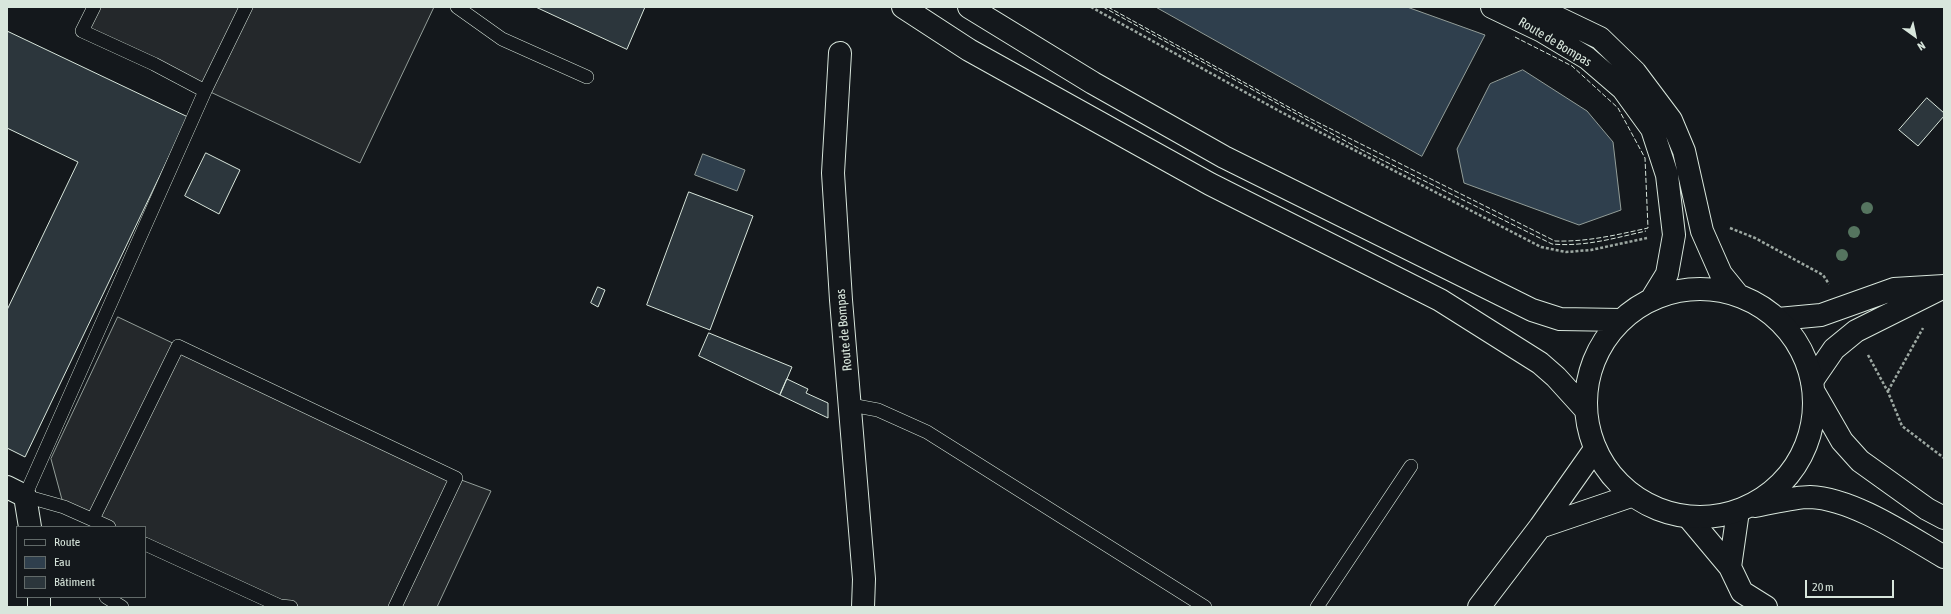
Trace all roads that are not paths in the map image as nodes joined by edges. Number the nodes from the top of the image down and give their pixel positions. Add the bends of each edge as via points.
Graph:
1 (94, 7) edge
2 (246, 7) edge
3 (457, 7) edge
4 (903, 7) edge
5 (969, 7) edge
6 (1492, 7) edge
7 (1523, 7) edge
8 (840, 53) dead end
9 (587, 77) dead end
10 (205, 91) junction
11 (1944, 287) edge
12 (1738, 295) junction
13 (1651, 300) junction
14 (1778, 319) junction
15 (1621, 320) junction
16 (1814, 388) junction
17 (851, 405) junction
18 (1585, 409) junction
19 (1595, 449) junction
20 (1411, 466) dead end
21 (16, 491) edge
22 (1631, 496) junction
23 (1743, 509) junction
24 (1689, 518) junction
25 (1944, 518) edge
26 (92, 519) junction
27 (30, 526) edge
28 (107, 526) edge
29 (1540, 527) junction
30 (146, 544) edge
31 (1944, 556) edge
32 (1730, 567) junction
33 (108, 598) edge
34 (122, 607) edge
35 (291, 607) edge
36 (396, 607) edge
37 (863, 607) edge
38 (1205, 607) edge
39 (1317, 607) edge
40 (1479, 607) edge
41 (1766, 607) edge

1 - 10 lane via 82,31
2 - 10 lane
3 - 9 lane via 502,39
4 - 18 main road via 969,50 1210,184 1440,300 1540,363
5 - 15 main road via 1094,83 1224,157 1532,310 1560,319
6 - 13 main road, Route de Bompas via 1542,31 1587,58 1623,89 1652,129 1667,176 1674,235 1667,274
7 - 12 main road, Route de Bompas via 1554,16 1600,38 1636,72 1671,120 1684,151 1702,232 1721,274
8 - 17 main road, Route de Bompas via 833,173
10 - 21 lane
11 - 14 main road via 1894,289 1820,315
11 - 16 main road via 1856,331 1834,349
12 - 13 main road via 1709,289 1679,291
12 - 14 main road via 1759,305
13 - 15 main road
14 - 16 main road via 1800,347
15 - 18 main road via 1601,346 1588,376
16 - 23 main road via 1812,429 1799,461 1777,488
16 - 25 main road via 1842,441 1860,461 1927,509
17 - 37 main road, Route de Bompas via 864,579
17 - 38 lane via 878,410 927,432
18 - 19 main road via 1588,430
19 - 22 main road via 1610,475
19 - 29 main road
20 - 39 lane
21 - 26 lane
21 - 27 main road
22 - 24 main road via 1659,511
22 - 29 main road
23 - 24 main road via 1714,517
23 - 31 main road via 1809,497 1836,501 1857,509
23 - 32 main road
24 - 32 main road
26 - 28 lane
26 - 36 lane via 178,346 456,478
29 - 40 main road
30 - 35 lane via 280,606
32 - 41 main road via 1742,592
33 - 34 lane

